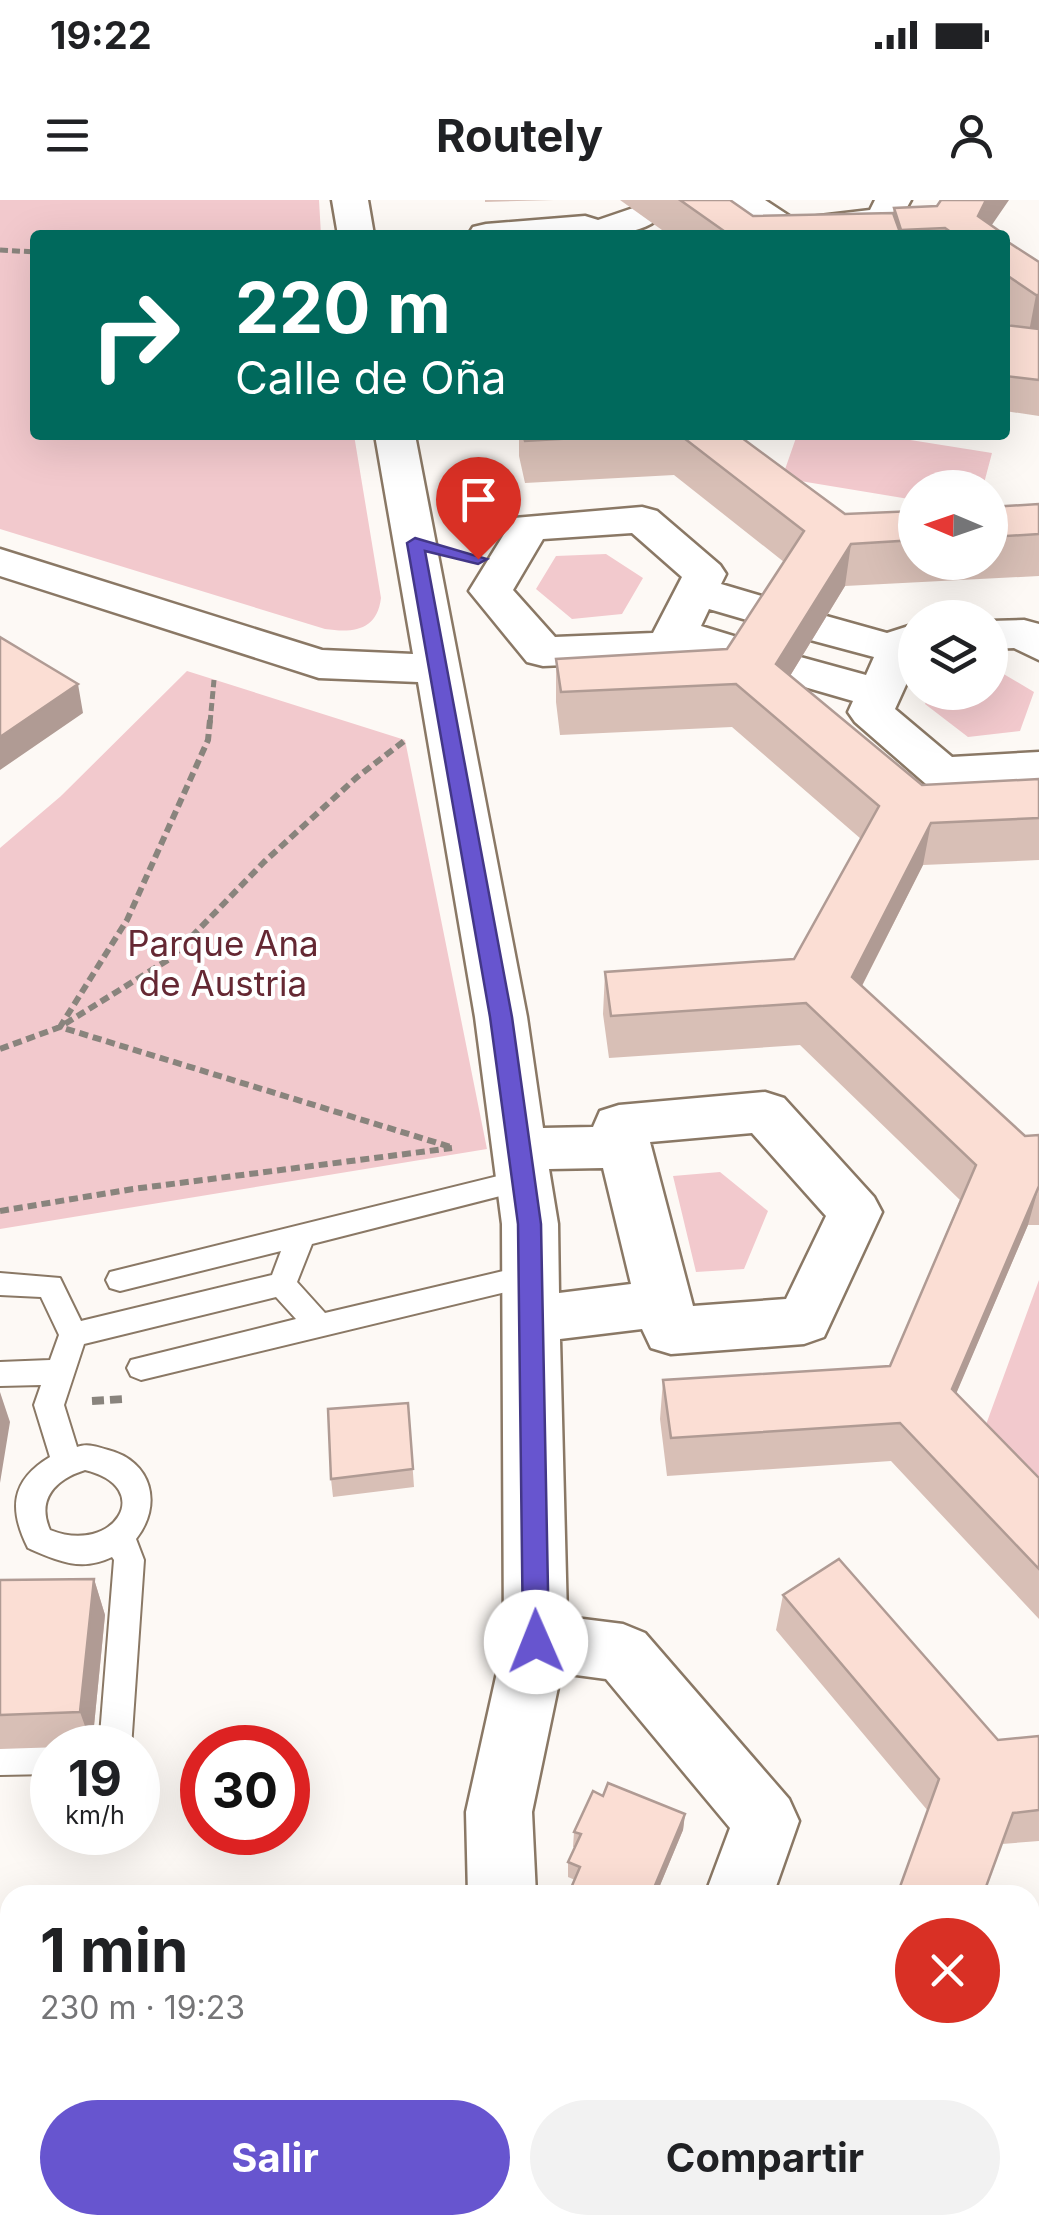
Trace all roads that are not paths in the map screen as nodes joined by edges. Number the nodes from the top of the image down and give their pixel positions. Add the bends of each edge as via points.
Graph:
1 (350, 200) edge
2 (893, 200) edge
3 (747, 215) edge
4 (642, 216) dead end
5 (355, 230) edge
6 (548, 230) edge
7 (589, 230) edge
8 (605, 230) edge
9 (785, 230) edge
10 (796, 230) edge
11 (398, 440) edge
12 (460, 554) junction
13 (0, 562) edge
14 (697, 590) junction
15 (774, 614) edge
16 (820, 628) edge
17 (675, 633) junction
18 (1008, 634) edge
19 (898, 642) edge
20 (1039, 646) edge
21 (748, 655) edge
22 (898, 660) edge
23 (439, 669) junction
24 (794, 669) edge
25 (879, 694) junction
26 (1039, 766) edge
27 (622, 1147) junction
28 (520, 1165) junction
29 (302, 1235) junction
30 (120, 1280) dead end
31 (0, 1284) edge
32 (282, 1284) junction
33 (532, 1298) junction
34 (662, 1302) junction
35 (318, 1324) junction
36 (73, 1334) junction
37 (141, 1368) dead end
38 (58, 1372) junction
39 (0, 1374) edge
40 (66, 1461) junction
41 (120, 1538) junction
42 (536, 1642) junction
43 (117, 1725) edge
44 (30, 1759) edge
45 (0, 1760) edge
46 (502, 1885) edge
47 (743, 1885) edge

1 - 5 street
2 - 10 street via 882,219
3 - 9 street
4 - 8 street
6 - 7 street
11 - 12 street
12 - 14 street via 529,527 642,520 706,574
12 - 17 street via 542,652 669,646
12 - 23 street
13 - 23 street via 319,664
14 - 15 street
14 - 17 street
16 - 19 street
17 - 21 street
18 - 20 street via 1024,634
22 - 25 street
23 - 28 street via 501,1017
24 - 25 street
25 - 26 street via 871,712 942,774
27 - 28 street
27 - 34 street
27 - 34 street via 618,1125 765,1112 855,1212 804,1321 671,1331
28 - 29 lane
28 - 33 street
29 - 30 lane
29 - 32 lane
31 - 36 lane via 50,1286
32 - 35 lane
32 - 36 lane
33 - 34 street
33 - 35 lane
33 - 42 street
35 - 37 lane
36 - 38 lane
38 - 39 lane
38 - 40 lane via 50,1405
40 - 41 lane via 103,1458 132,1476 138,1508
40 - 41 lane via 30,1496 27,1512 39,1539 69,1553 87,1553
41 - 43 lane via 129,1560
42 - 46 street via 499,1812
42 - 47 street via 623,1652 766,1821
44 - 45 lane

